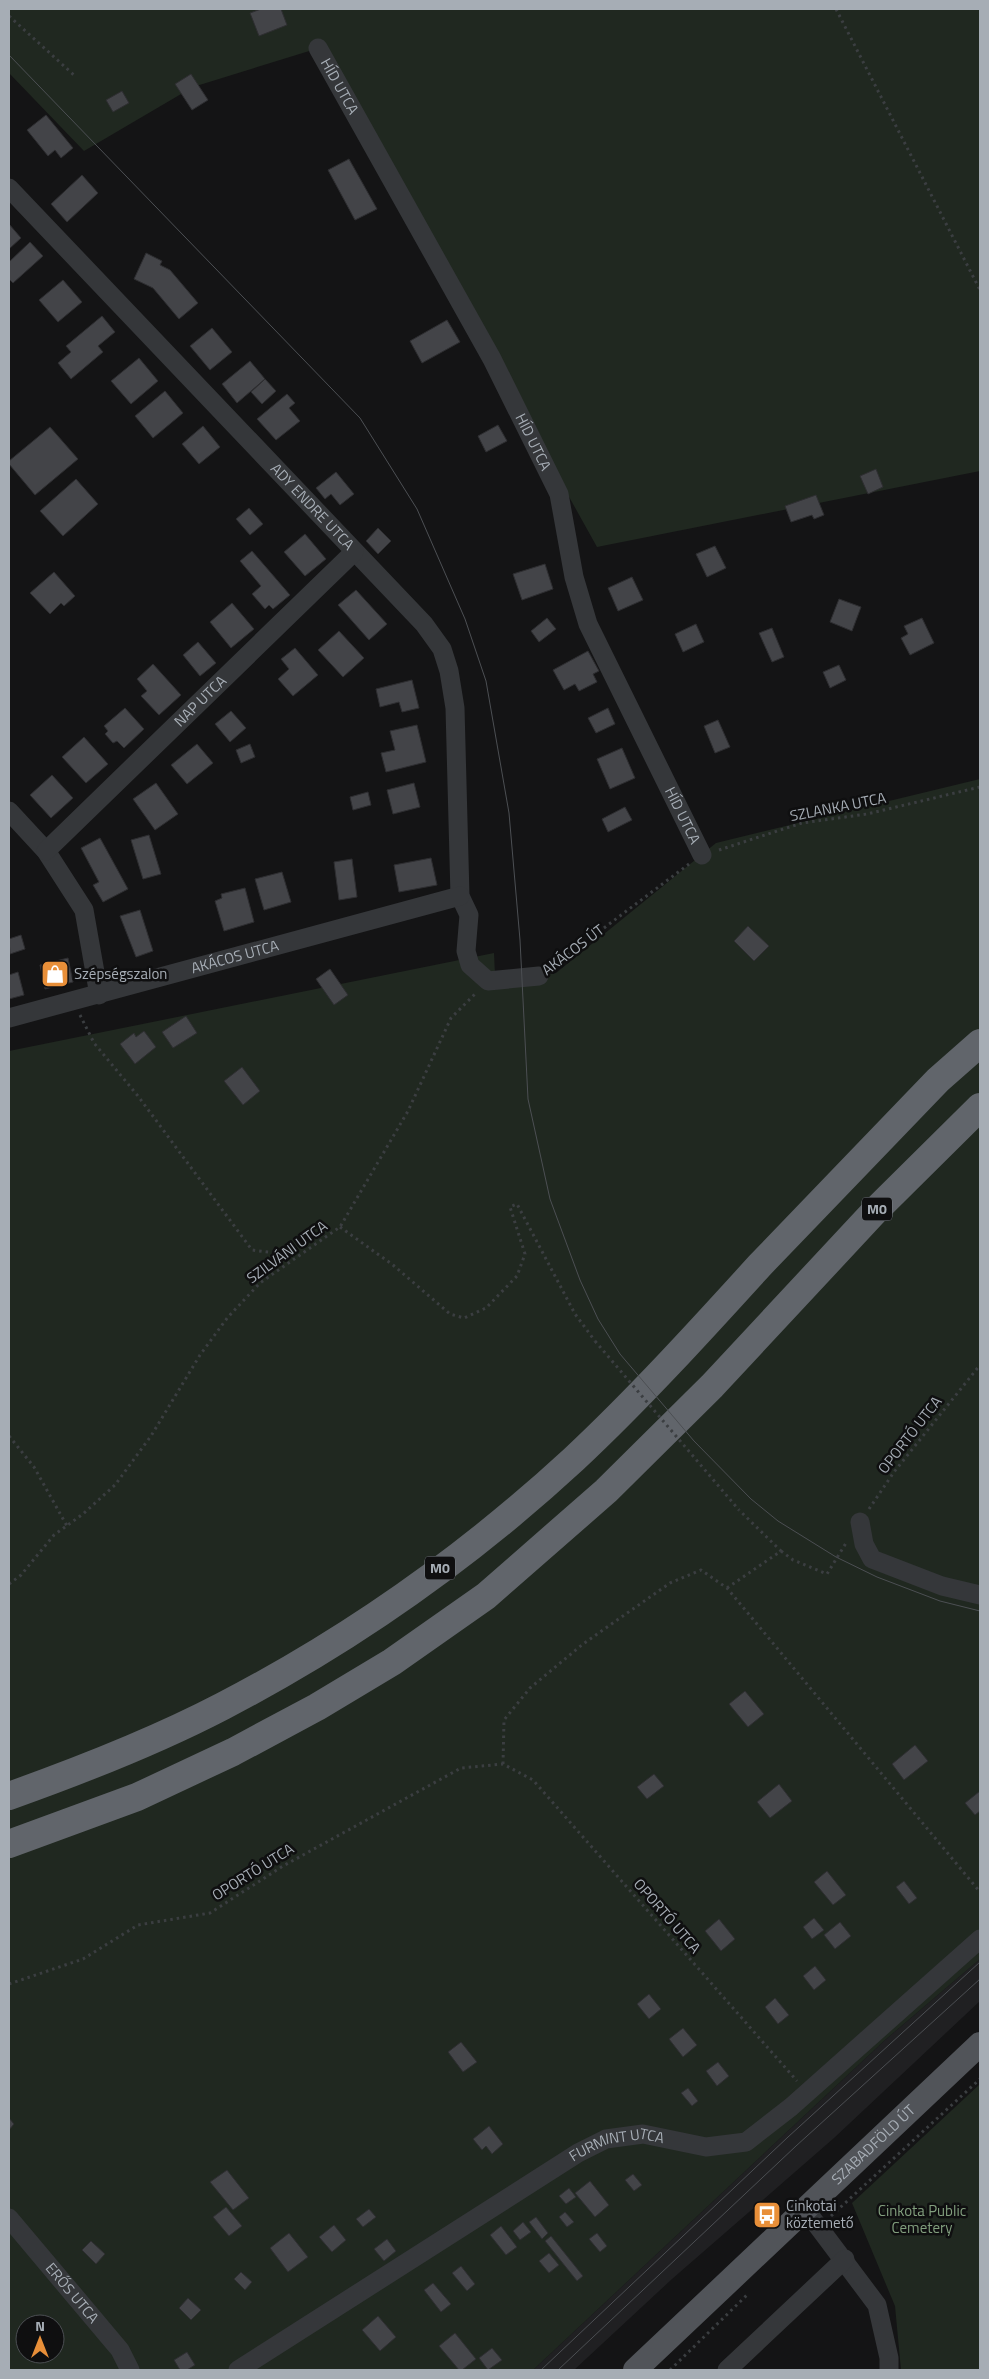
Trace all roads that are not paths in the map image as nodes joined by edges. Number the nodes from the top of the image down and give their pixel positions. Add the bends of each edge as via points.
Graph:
1 (318, 48) dead end
2 (9, 188) edge
3 (354, 552) junction
4 (9, 811) edge
5 (46, 850) junction
6 (702, 855) road end
7 (460, 896) junction
8 (539, 976) road end
9 (99, 995) junction
10 (9, 1018) edge
11 (980, 1043) edge
12 (980, 1107) edge
13 (860, 1522) road end
14 (980, 1595) edge
15 (9, 1796) edge
16 (9, 1844) edge
17 (980, 1938) edge
18 (980, 2044) edge
19 (812, 2217) junction
20 (9, 2218) edge
21 (845, 2259) junction
22 (130, 2370) edge
23 (238, 2370) edge
24 (635, 2370) edge
25 (727, 2370) edge
26 (889, 2370) edge

1 - 6 street, HÍD UTCA via 492,359 559,494 574,577 588,624
2 - 3 street, ADY ENDRE UTCA
3 - 5 street, NAP UTCA
3 - 7 street, ADY ENDRE UTCA via 424,624 442,649 449,671 454,708
4 - 5 street
5 - 9 street via 84,910
7 - 8 street, AKÁCOS ÚT via 469,915 466,951 470,965 496,981
7 - 9 street, AKÁCOS UTCA
9 - 10 street, AKÁCOS UTCA
11 - 15 highway, M0 via 938,1080 686,1346 574,1459 488,1532 390,1606 281,1675 116,1756
12 - 16 highway, M0 via 874,1212 712,1386 613,1484 486,1596 392,1662 234,1752 137,1797
13 - 14 street via 864,1544 872,1559 942,1586
17 - 23 street, FURMINT UTCA via 746,2142 706,2147 643,2134 606,2139 578,2153
18 - 19 main road, SZABADFÖLD ÚT
19 - 21 street
19 - 24 main road, SZABADFÖLD ÚT
20 - 22 street, ERŐS UTCA via 120,2350
21 - 25 street
21 - 26 street via 877,2305

